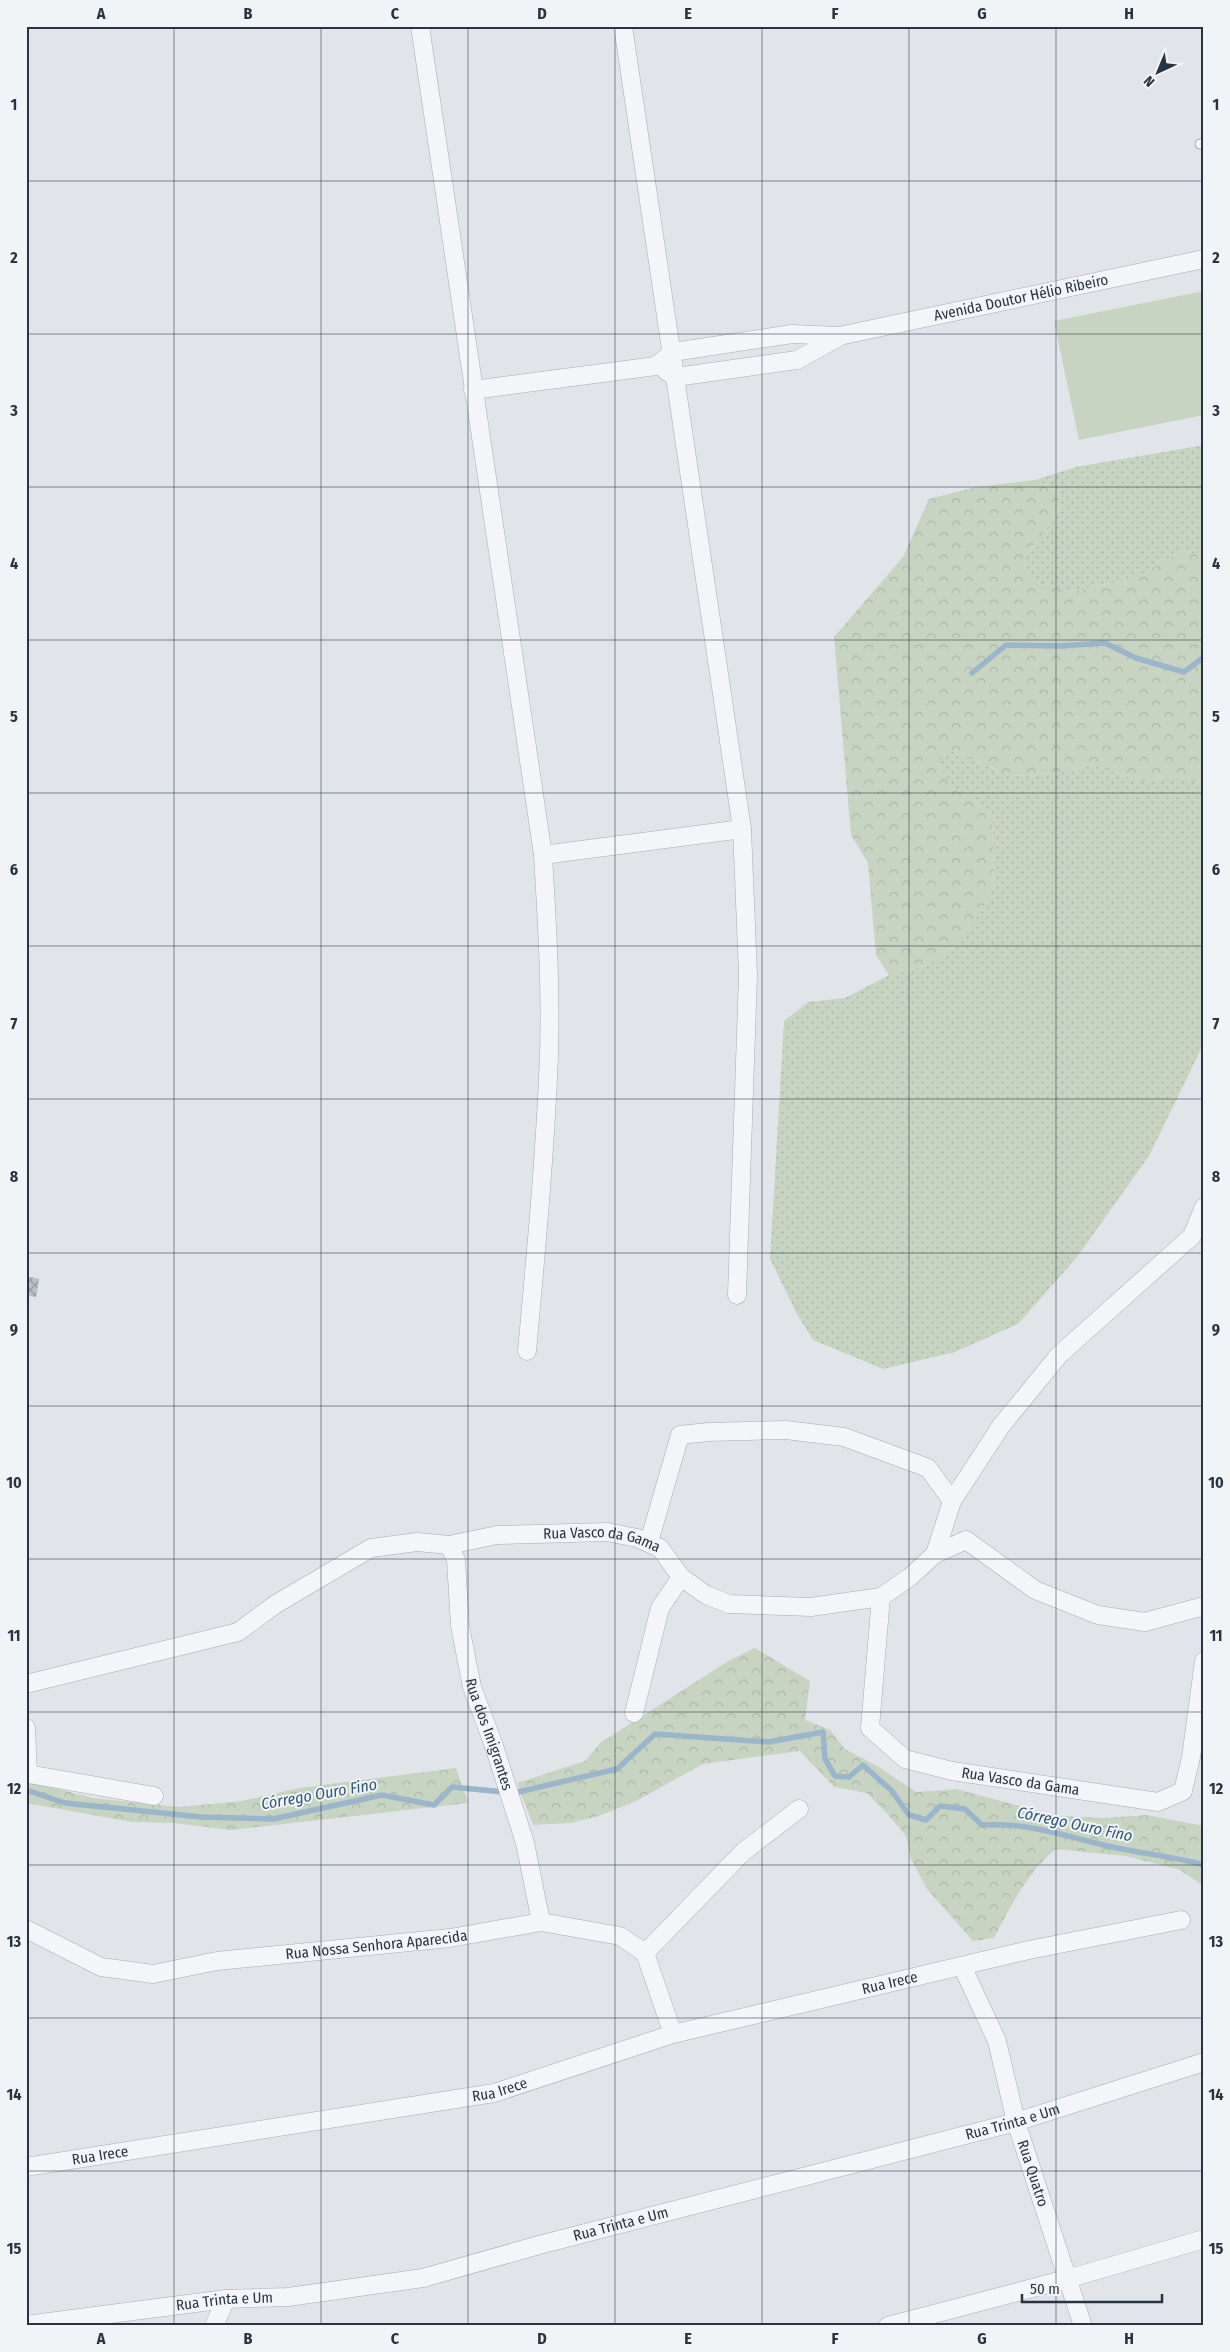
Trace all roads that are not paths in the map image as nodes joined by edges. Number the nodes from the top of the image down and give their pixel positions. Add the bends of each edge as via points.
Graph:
1 (420, 26) edge
2 (623, 26) edge
3 (1204, 259) edge
4 (840, 336) junction
5 (673, 352) junction
6 (656, 366) junction
7 (676, 377) junction
8 (474, 390) junction
9 (742, 829) junction
10 (543, 855) junction
11 (1204, 1207) edge
12 (737, 1296) dead end
13 (527, 1351) dead end
14 (952, 1501) junction
15 (648, 1542) junction
16 (449, 1545) junction
17 (935, 1554) junction
18 (681, 1577) junction
19 (881, 1596) junction
20 (1204, 1606) edge
21 (1204, 1662) edge
22 (26, 1684) edge
23 (634, 1713) dead end
24 (26, 1728) edge
25 (154, 1796) dead end
26 (799, 1809) dead end
27 (1181, 1920) dead end
28 (540, 1922) junction
29 (26, 1929) edge
30 (645, 1953) junction
31 (962, 1966) junction
32 (673, 2034) junction
33 (1204, 2062) edge
34 (1016, 2122) junction
35 (26, 2167) edge
36 (1204, 2239) edge
37 (1067, 2278) junction
38 (226, 2299) junction
39 (26, 2325) edge
40 (214, 2326) edge
41 (888, 2326) edge
42 (1083, 2326) edge

1 - 8 street
2 - 5 street
3 - 4 street, Avenida Doutor Hélio Ribeiro
4 - 5 street via 792,334
4 - 7 street via 797,360
5 - 6 street
5 - 7 street
6 - 7 street
6 - 8 street
7 - 9 street
8 - 10 street
9 - 10 street
9 - 12 street via 748,975
10 - 13 street via 549,959 549,1054 543,1169
11 - 14 street via 1192,1236 1059,1356 1001,1426
14 - 15 street via 928,1468 844,1437 786,1430 680,1435
14 - 17 street
15 - 16 street, Rua Vasco da Gama via 607,1532 498,1535
15 - 18 street, Rua Vasco da Gama via 660,1548
16 - 22 street, Rua Vasco da Gama via 418,1542 371,1548 276,1604 238,1632
16 - 28 street, Rua dos Imigrantes via 456,1560 460,1626 472,1687 525,1843
17 - 19 street, Rua Vasco da Gama via 910,1577
17 - 20 street, Rua Vasco da Gama via 966,1540 1035,1590 1098,1615 1145,1622
18 - 19 street, Rua Vasco da Gama via 706,1596 729,1604 811,1607
18 - 23 street via 660,1608
19 - 21 street, Rua Vasco da Gama via 870,1728 905,1758 952,1771 1158,1802 1183,1791
24 - 25 street via 28,1774
26 - 30 street via 743,1852
27 - 31 street, Rua Irece
28 - 29 street, Rua Nossa Senhora Aparecida via 450,1938 217,1962 153,1974 100,1967
28 - 30 street, Rua Nossa Senhora Aparecida via 620,1936
30 - 32 street
31 - 32 street, Rua Irece
31 - 34 street, Rua Quatro via 997,2041
32 - 35 street, Rua Irece via 494,2093
33 - 34 street, Rua Trinta e Um
34 - 37 street, Rua Quatro
34 - 38 street, Rua Trinta e Um via 423,2278 288,2297
36 - 37 street
37 - 41 street
37 - 42 street, Rua Quatro
38 - 39 street, Rua Trinta e Um
38 - 40 street

